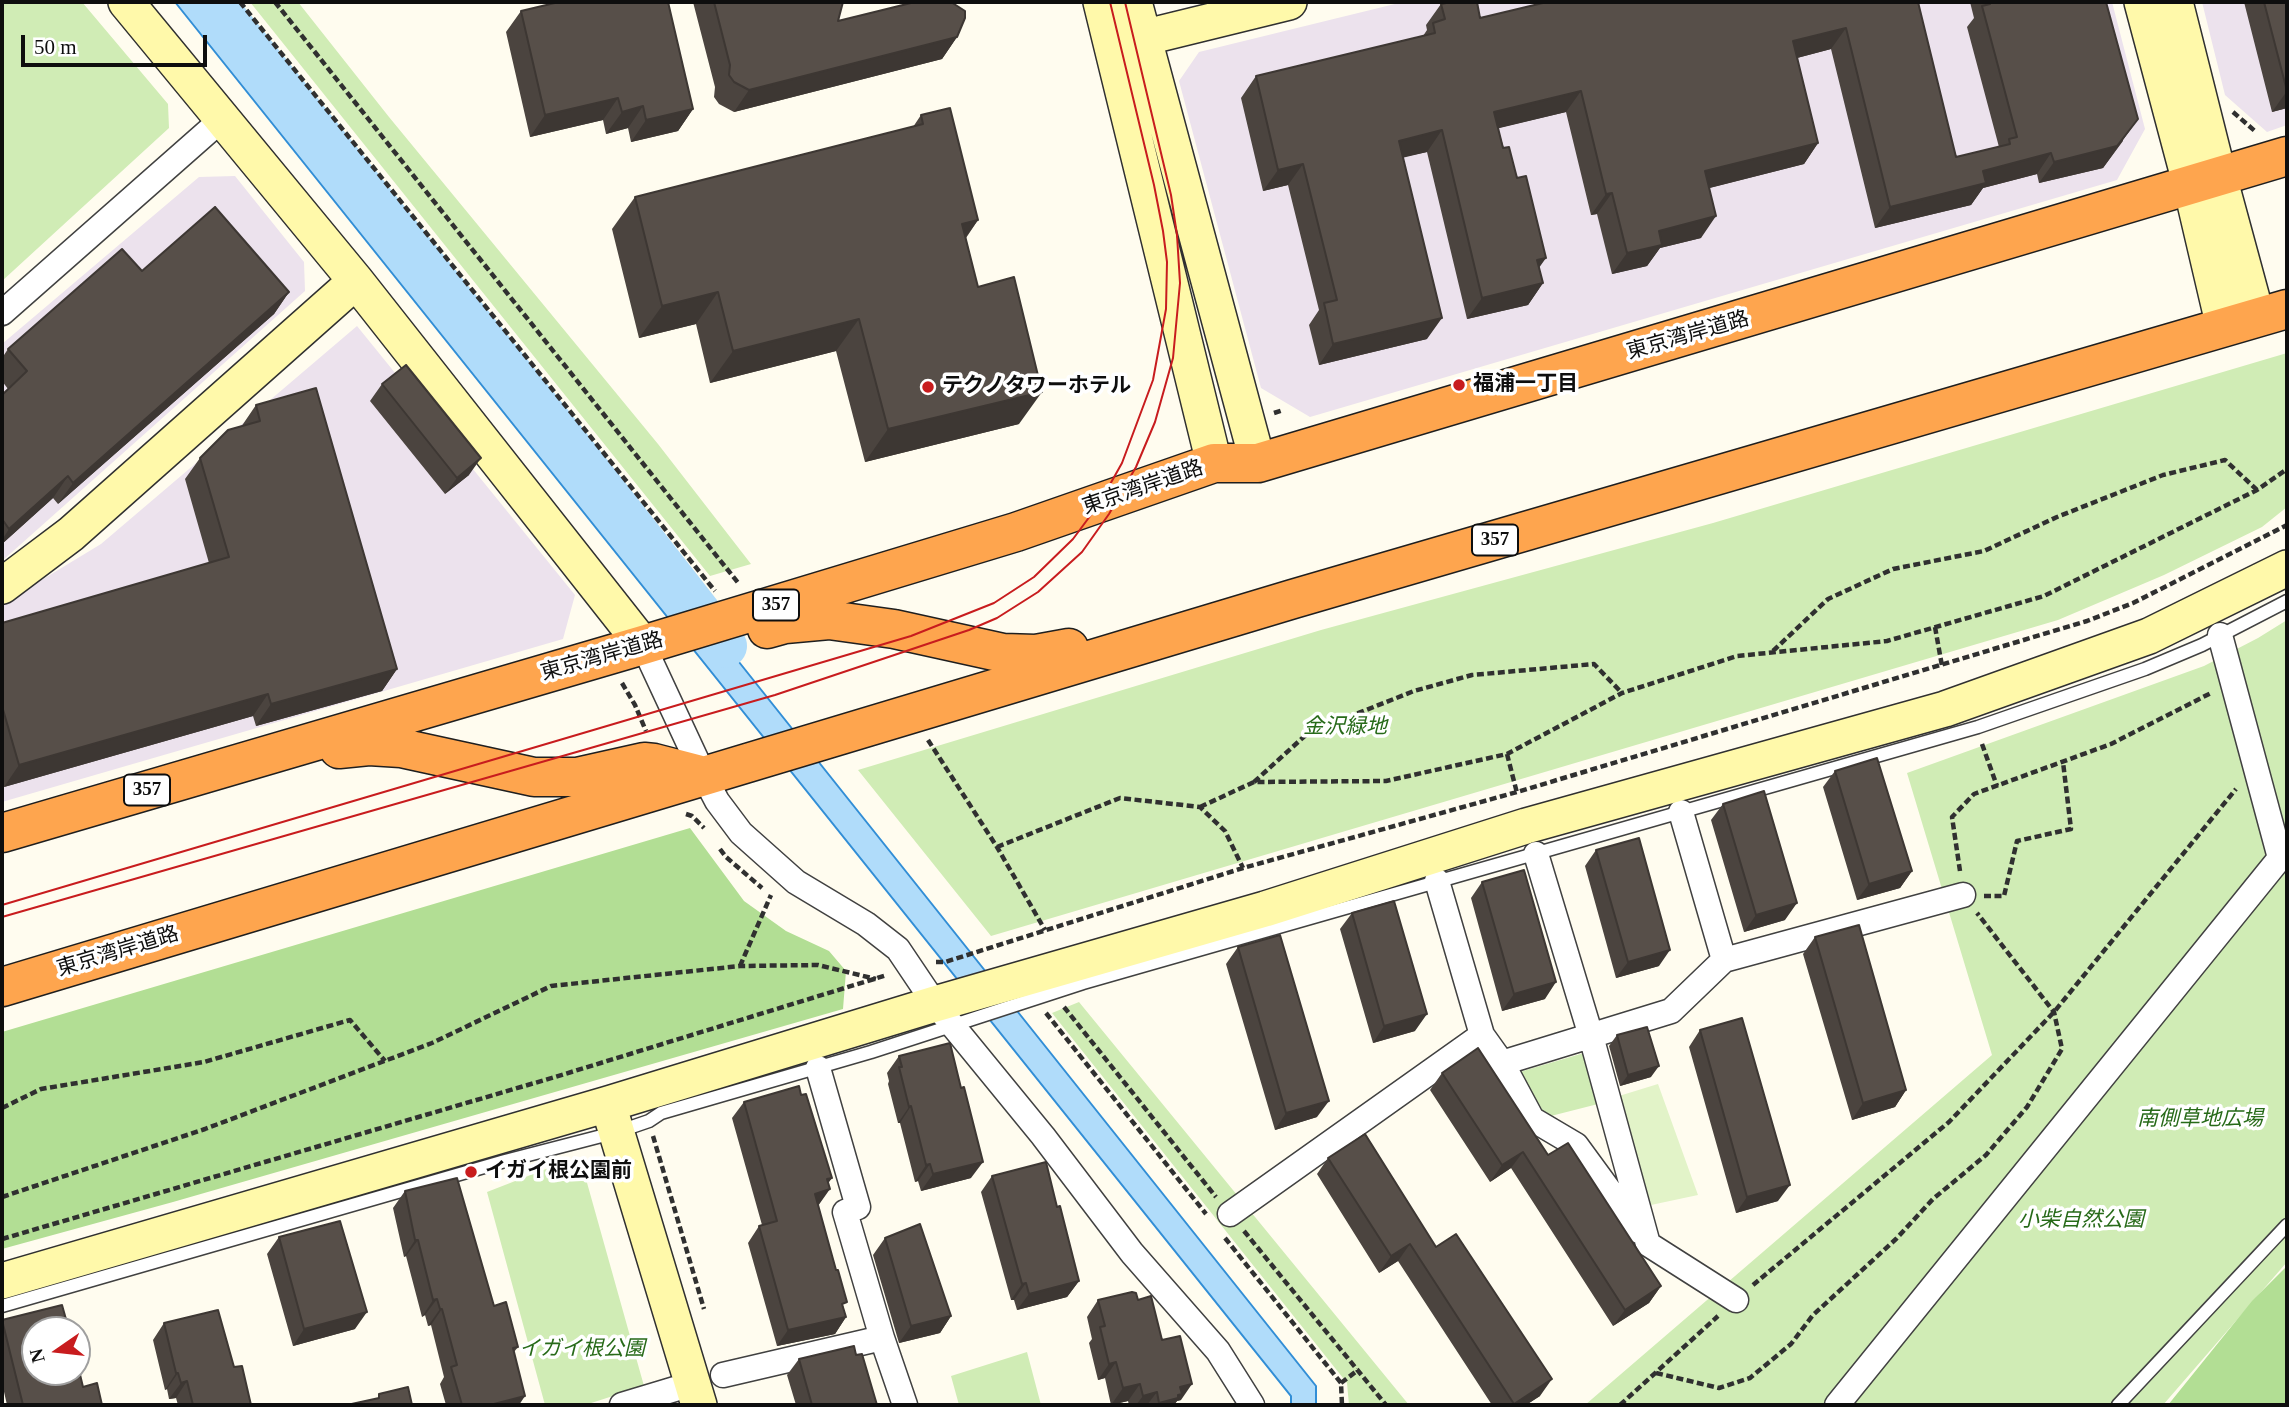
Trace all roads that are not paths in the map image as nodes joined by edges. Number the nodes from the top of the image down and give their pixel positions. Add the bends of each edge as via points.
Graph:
1 (126, 2) edge
2 (1101, 2) edge
3 (1134, 2) edge
4 (1289, 2) edge
5 (2142, 2) edge
6 (2175, 2) edge
7 (1127, 42) junction
8 (221, 120) junction
9 (2274, 145) edge
10 (2205, 181) junction
11 (356, 281) junction
12 (2, 313) edge
13 (2256, 318) edge
14 (1258, 463) junction
15 (1214, 464) junction
16 (2287, 568) edge
17 (2, 586) edge
18 (1293, 599) junction
19 (2287, 601) edge
20 (2220, 635) junction
21 (643, 645) junction
22 (233, 765) junction
23 (704, 776) junction
24 (1681, 812) junction
25 (2, 833) edge
26 (1536, 854) junction
27 (1437, 881) junction
28 (1963, 895) road end
29 (1724, 960) junction
30 (2, 987) edge
31 (1029, 993) junction
32 (944, 1014) junction
33 (1482, 1035) junction
34 (1591, 1036) junction
35 (1502, 1063) junction
36 (818, 1068) junction
37 (625, 1119) junction
38 (1221, 1223) road end
39 (2287, 1226) edge
40 (1648, 1244) junction
41 (2, 1281) edge
42 (1736, 1300) road end
43 (2, 1306) edge
44 (882, 1338) junction
45 (723, 1375) dead end
46 (687, 1397) edge
47 (622, 1405) edge
48 (905, 1405) edge
49 (1252, 1405) edge
50 (1837, 1405) edge
51 (2118, 1405) edge

1 - 8 street
2 - 7 street
3 - 7 street
4 - 7 street
5 - 10 street
6 - 10 street
7 - 14 street
7 - 15 street
8 - 11 street
8 - 12 street
9 - 10 highway, 東京湾岸道路 / 357
10 - 13 street
10 - 14 highway, 東京湾岸道路 / 357
11 - 17 street via 71,534
11 - 21 street
13 - 18 highway, 東京湾岸道路 / 357
14 - 15 highway, 東京湾岸道路 / 357
15 - 21 highway, 東京湾岸道路 / 357 via 1016,532
16 - 31 street via 2150,636 1945,709 1526,826 1265,909
18 - 21 highway, 357 via 1228,607 1036,654 1003,653 829,620 785,624 676,653
18 - 23 highway, 東京湾岸道路 / 357
19 - 20 lane
20 - 24 lane via 2145,669 1978,727
20 - 50 street via 2280,858
21 - 22 highway, 東京湾岸道路 / 357
21 - 23 street
22 - 23 highway, 357 via 369,746 425,752 544,778 577,777 644,762
22 - 25 highway, 東京湾岸道路 / 357
23 - 30 highway, 東京湾岸道路 / 357
23 - 32 street via 741,833 766,858 898,949
24 - 26 lane
24 - 29 street
26 - 27 lane
26 - 34 street
27 - 31 lane via 1083,983
27 - 33 street
28 - 29 street
29 - 34 street via 1671,1012
31 - 32 street
32 - 36 lane
32 - 37 street
32 - 49 street via 1132,1253 1218,1351
33 - 35 street
33 - 38 street
34 - 35 street
34 - 40 street
35 - 40 street via 1532,1119 1576,1145
36 - 37 lane
36 - 44 street via 858,1207 845,1212
37 - 41 street
37 - 43 lane via 506,1161
37 - 46 street
39 - 51 lane
40 - 42 street
44 - 45 street
44 - 48 street
46 - 47 street

